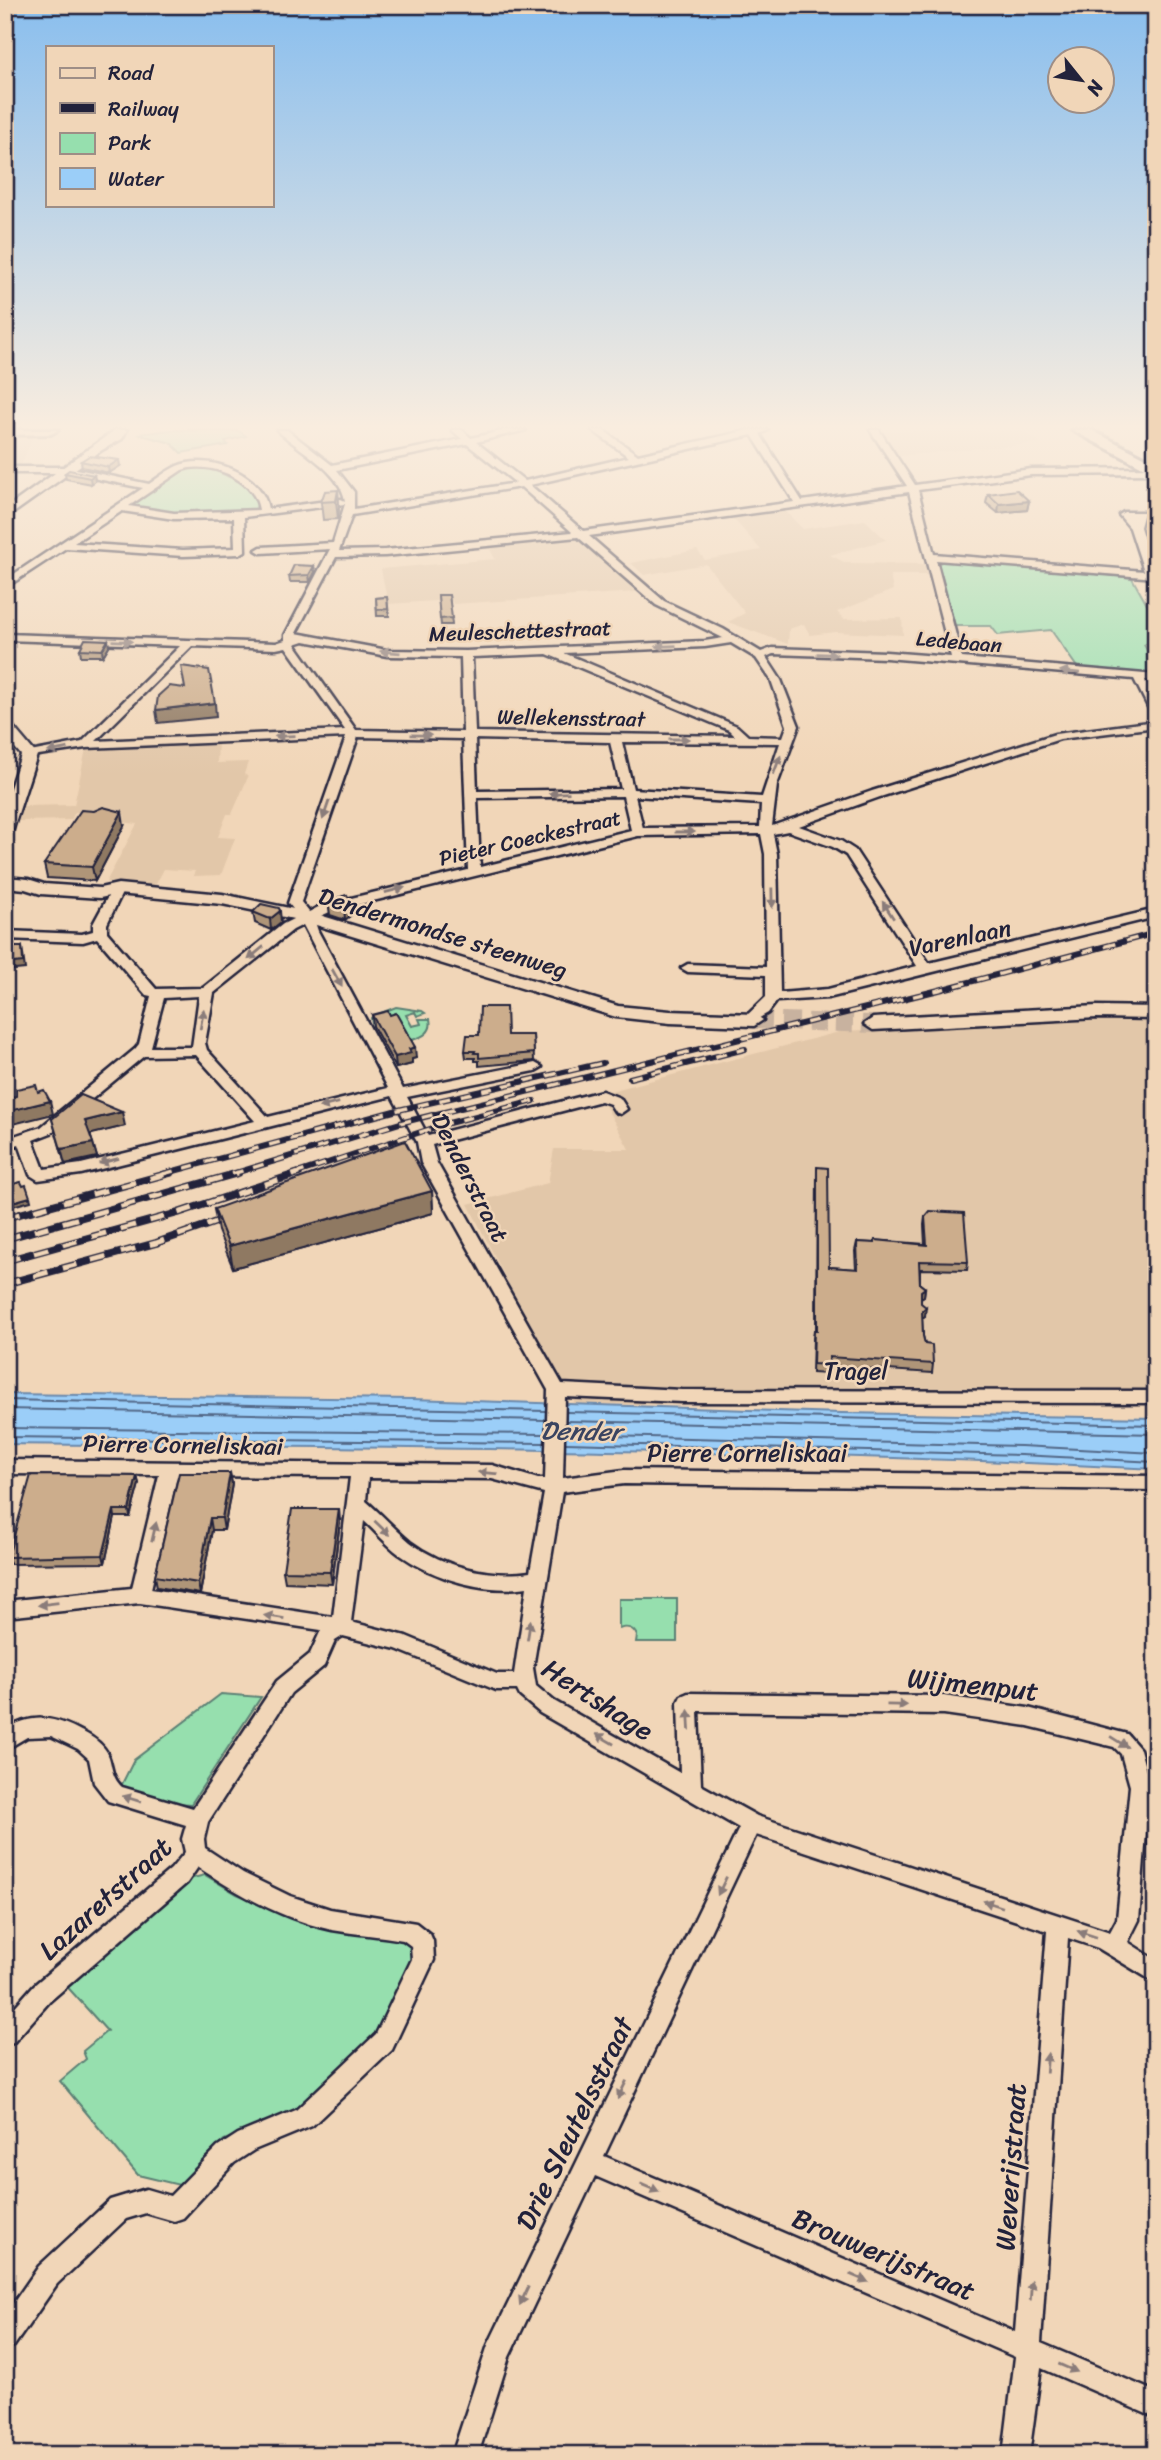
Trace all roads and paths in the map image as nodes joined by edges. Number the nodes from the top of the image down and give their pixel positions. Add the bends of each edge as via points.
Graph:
1 (63, 545) joint
2 (240, 545) edge
3 (337, 545) edge
4 (470, 545) edge
5 (593, 545) edge
6 (928, 545) edge
7 (1142, 545) edge
8 (261, 550) dead end
9 (335, 550) junction
10 (931, 557) junction
11 (1153, 575) edge
12 (5, 585) edge
13 (5, 638) edge
14 (734, 639) junction
15 (290, 640) junction
16 (189, 643) junction
17 (549, 651) junction
18 (466, 654) junction
19 (760, 656) junction
20 (957, 661) junction
21 (1138, 677) junction
22 (1156, 678) edge
23 (1156, 711) edge
24 (1156, 724) edge
25 (5, 726) edge
26 (353, 733) junction
27 (469, 736) junction
28 (615, 739) junction
29 (744, 739) junction
30 (788, 740) junction
31 (86, 745) junction
32 (29, 755) junction
33 (627, 792) junction
34 (470, 795) junction
35 (766, 801) junction
36 (789, 827) junction
37 (5, 829) edge
38 (768, 831) junction
39 (638, 832) junction
40 (474, 870) junction
41 (5, 882) edge
42 (28, 884) junction
43 (118, 889) junction
44 (5, 891) edge
45 (1156, 913) edge
46 (307, 917) junction
47 (100, 933) junction
48 (5, 934) edge
49 (688, 968) dead end
50 (925, 968) junction
51 (772, 971) junction
52 (207, 992) junction
53 (158, 994) junction
54 (773, 997) junction
55 (1156, 1013) edge
56 (752, 1020) joint
57 (873, 1024) tunnel mouth
58 (200, 1051) junction
59 (139, 1052) junction
60 (535, 1067) dead end
61 (397, 1092) junction
62 (620, 1109) dead end
63 (263, 1121) junction
64 (26, 1139) junction
65 (424, 1142) junction
66 (5, 1144) edge
67 (558, 1397) junction
68 (1156, 1397) edge
69 (5, 1467) edge
70 (169, 1470) junction
71 (359, 1471) junction
72 (555, 1477) junction
73 (1156, 1483) edge
74 (357, 1503) junction
75 (538, 1578) junction
76 (140, 1595) junction
77 (5, 1609) edge
78 (341, 1626) junction
79 (524, 1682) junction
80 (6, 1740) edge
81 (691, 1788) junction
82 (198, 1819) junction
83 (751, 1824) junction
84 (196, 1854) junction
85 (1058, 1925) junction
86 (1115, 1945) junction
87 (1156, 1972) edge
88 (7, 2028) edge
89 (587, 2161) junction
90 (5, 2337) edge
91 (1029, 2351) junction
92 (1156, 2405) edge
93 (465, 2455) edge
94 (1016, 2455) edge

1 - 2 street via 192,553 240,551
1 - 12 street
3 - 9 street
4 - 9 street via 385,553
5 - 14 street via 660,603
6 - 10 street
7 - 11 street
8 - 9 street
9 - 15 street
10 - 11 street
10 - 20 street
13 -> 16 street, Meuleschettestraat
14 -> 17 street, Meuleschettestraat
14 - 19 street
15 - 16 street, Meuleschettestraat via 276,646
18 -> 15 street, Meuleschettestraat via 387,653 307,638
15 - 26 street
16 - 31 street
17 - 18 street, Meuleschettestraat
17 - 29 street via 733,728
18 - 27 street
19 -> 20 street, Ledebaan via 786,652
19 - 30 street via 776,680 793,726
21 -> 20 street, Ledebaan
21 - 22 street, Ledebaan
21 - 23 street
24 - 36 street, Pieter Coeckestraat via 1059,736
25 - 32 street
26 -> 27 street, Wellekensstraat
26 -> 31 street, Wellekensstraat
26 -> 46 street, Denderstraat via 294,903
27 - 28 street, Wellekensstraat
27 - 34 street
28 -> 29 street, Wellekensstraat
28 - 33 street
29 - 30 street, Wellekensstraat
35 -> 30 street
31 -> 32 street, Wellekensstraat
32 - 37 street
33 -> 34 street
33 - 35 street
33 - 39 street
34 - 40 street
35 - 38 street
36 - 38 street, Pieter Coeckestraat
50 -> 36 street via 851,853
39 -> 38 street, Pieter Coeckestraat
38 -> 51 street
39 - 40 street, Pieter Coeckestraat
46 -> 40 street, Pieter Coeckestraat
41 - 42 street, Dendermondse steenweg
42 - 43 street, Dendermondse steenweg via 100,893
42 - 44 street
43 - 46 street, Dendermondse steenweg via 222,899
43 - 47 street
45 - 50 street, Varenlaan
46 -> 52 street, Pieter Coeckestraat
46 - 56 street, Dendermondse steenweg via 616,1011
46 -> 61 street, Denderstraat
47 - 48 street via 83,938
47 - 53 street via 151,992
49 - 51 street
50 - 54 street, Varenlaan via 799,999
51 - 54 street
52 - 53 street
58 -> 52 street
53 - 59 street via 146,1044
54 - 56 street
55 - 57 street
58 - 59 street
58 - 63 street
59 - 64 street via 46,1129
60 - 61 street
61 -> 63 street
61 - 65 street, Denderstraat
62 - 65 street via 615,1101 601,1096
63 -> 64 street via 81,1169 38,1175
64 - 66 street
65 - 67 street, Denderstraat via 429,1163
67 - 68 street, Tragel
67 - 72 street
69 - 70 street, Pierre Corneliskaai
70 - 71 street, Pierre Corneliskaai
76 -> 70 street
72 -> 71 street, Pierre Corneliskaai via 538,1486 492,1472
71 - 74 street
72 - 73 street, Pierre Corneliskaai
72 - 75 street
74 -> 75 street via 405,1548 438,1567 470,1577
74 - 78 street
79 -> 75 street
76 -> 77 street, Hertshage
78 -> 76 street, Hertshage
78 - 79 street, Hertshage via 399,1642 496,1682
78 - 82 street, Lazaretstraat via 328,1636 317,1660 284,1687
81 -> 79 street, Hertshage via 547,1707 533,1697
82 -> 80 street via 116,1794 104,1783 98,1755 53,1727 24,1730
81 - 83 street, Hertshage
81 -> 86 street, Wijmenput via 688,1702 944,1705 1028,1717 1121,1740 1130,1749 1140,1786 1128,1920
82 - 84 street, Lazaretstraat via 192,1839
85 -> 83 street, Hertshage
83 -> 89 street, Drie Sleutelsstraat
84 - 88 street, Lazaretstraat via 179,1876 58,1978
84 - 90 street via 286,1905 330,1919 408,1930 422,1941 424,1960 384,2042 304,2118 226,2155 174,2209 146,2201 119,2209 48,2275
86 -> 85 street, Hertshage
91 -> 85 street, Weverijstraat
86 - 87 street, Hertshage
89 -> 91 street, Brouwerijstraat
89 -> 93 street, Drie Sleutelsstraat via 497,2354
91 -> 92 street, Brouwerijstraat
91 - 94 street, Weverijstraat

